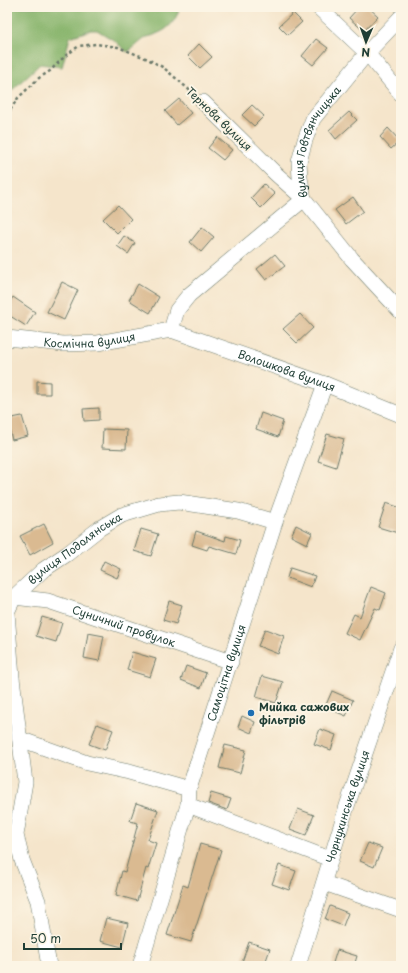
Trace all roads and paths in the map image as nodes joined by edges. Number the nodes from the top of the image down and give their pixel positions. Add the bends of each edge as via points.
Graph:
1 (318, 7) edge
2 (401, 17) edge
3 (367, 53) junction
4 (401, 94) edge
5 (203, 102) joint
6 (7, 115) edge
7 (304, 199) junction
8 (401, 312) edge
9 (171, 330) junction
10 (7, 338) edge
11 (325, 384) junction
12 (401, 415) edge
13 (275, 522) junction
14 (14, 597) junction
15 (400, 656) edge
16 (231, 662) junction
17 (20, 739) junction
18 (189, 789) junction
19 (188, 805) junction
20 (330, 859) junction
21 (324, 883) junction
22 (401, 910) edge
23 (49, 966) edge
24 (140, 966) edge
25 (298, 966) edge

1 - 3 street
2 - 3 street, вулиця Говтвянчицька
3 - 4 street
3 - 7 street, вулиця Говтвянчицька via 313,119 299,162
5 - 6 path, Тернова вулиця via 164,68 118,47 96,44 79,46 65,56 18,98
5 - 7 street, Тернова вулиця
7 - 8 street, Тернова вулиця via 352,259
7 - 9 street, вулиця Говтвянчицька via 189,295 177,310
9 - 10 street, Космічна вулиця via 98,343 63,344
9 - 11 street, Волошкова вулиця
11 - 12 street, Волошкова вулиця
11 - 13 street, Самоцітна вулиця
13 - 14 street, вулиця Подолянська via 238,511 179,502 159,504 122,516 100,528 43,570
13 - 16 street, Самоцітна вулиця
14 - 16 street, Суничний провулок via 48,601
14 - 17 street, вулиця Подолянська via 7,612
15 - 20 street, Чорнухинська вулиця
16 - 18 street, Самоцітна вулиця
17 - 18 street via 87,764 129,772
17 - 23 street, вулиця Подолянська via 25,782 16,836 22,860 38,901
18 - 19 street, Самоцітна вулиця
19 - 20 street
19 - 24 street, Самоцітна вулиця
20 - 21 street, Чорнухинська вулиця
21 - 22 street
21 - 25 street, Чорнухинська вулиця

